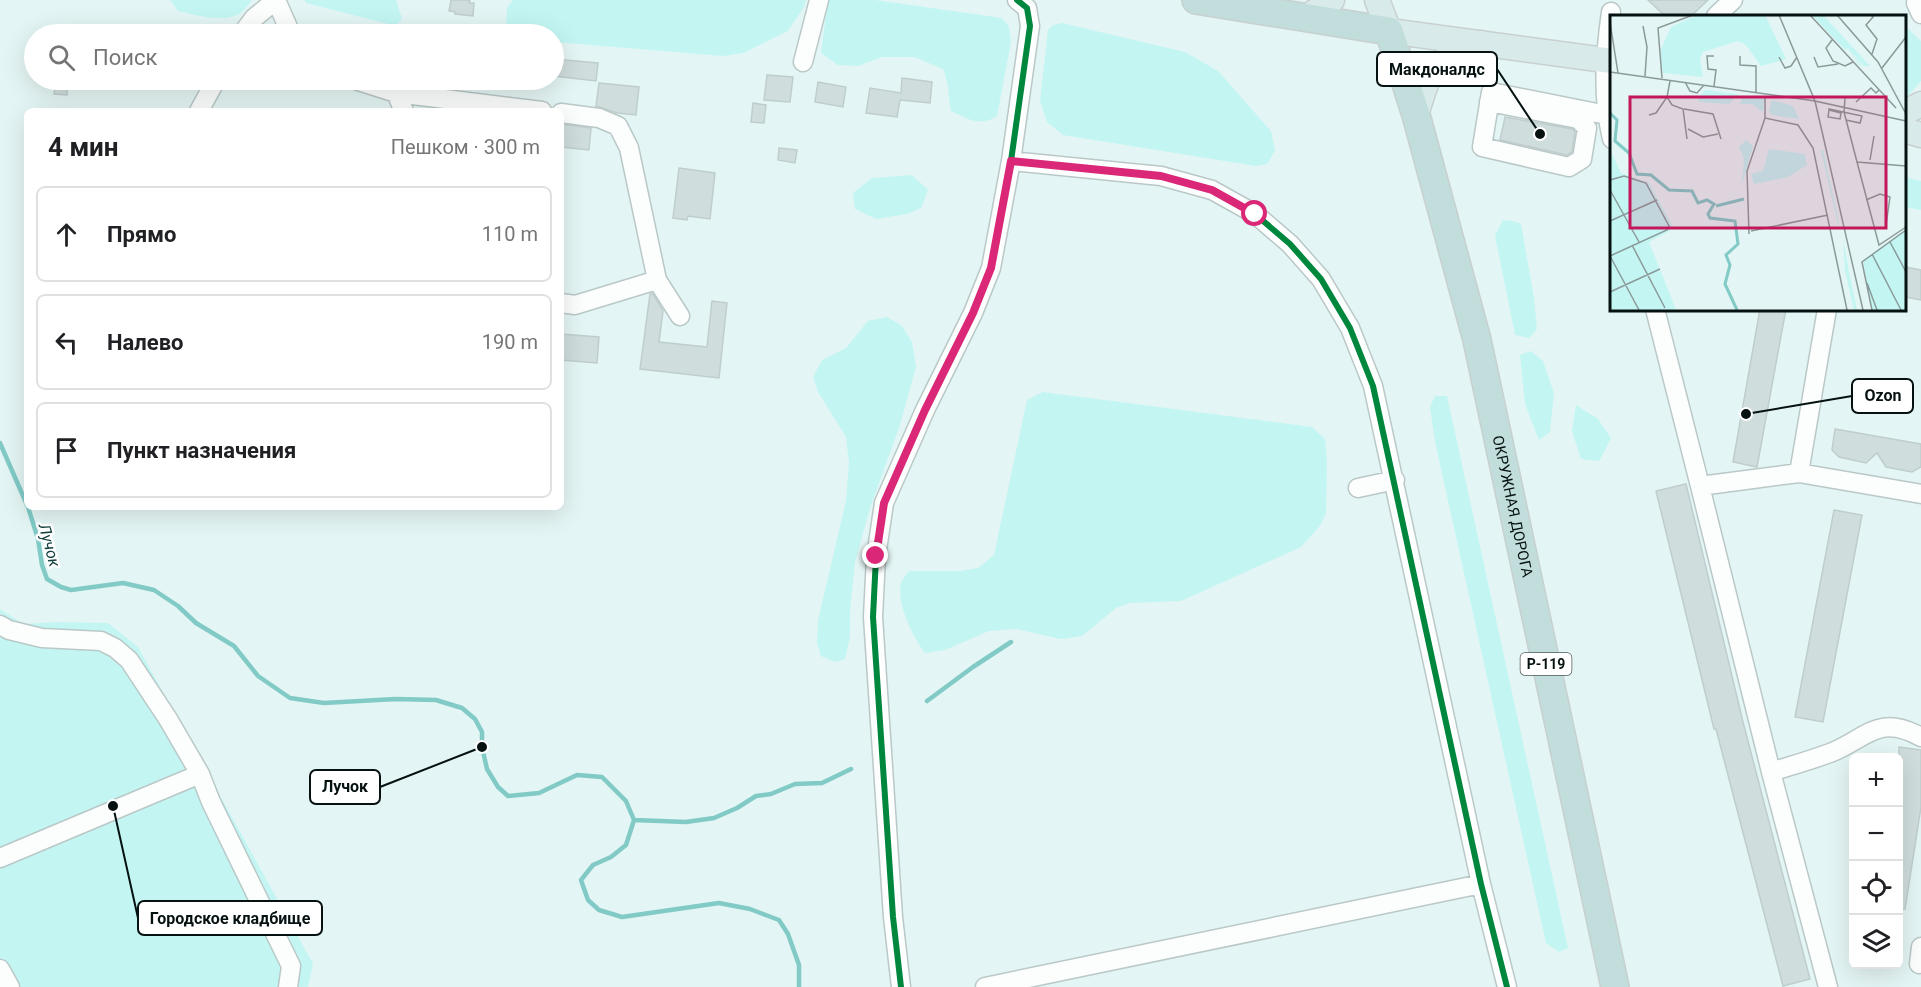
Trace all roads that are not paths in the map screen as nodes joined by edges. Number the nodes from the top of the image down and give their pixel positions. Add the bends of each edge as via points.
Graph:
1 (276, 0) edge
2 (819, 0) edge
3 (1017, 0) edge
4 (1196, 0) edge
5 (1332, 0) edge
6 (1377, 0) edge
7 (1733, 0) edge
8 (1611, 12) dead end
9 (1611, 15) edge
10 (1717, 15) edge
11 (1307, 17) junction
12 (250, 24) edge
13 (287, 24) edge
14 (1389, 31) junction
15 (1610, 36) edge
16 (1481, 43) junction
17 (1609, 60) edge
18 (804, 62) dead end
19 (211, 90) edge
20 (387, 90) edge
21 (396, 93) junction
22 (1489, 102) junction
23 (1921, 104) edge
24 (202, 108) edge
25 (403, 108) edge
26 (518, 108) edge
27 (1906, 112) edge
28 (564, 113) edge
29 (1416, 115) junction
30 (1609, 116) edge
31 (1906, 130) edge
32 (1921, 135) edge
33 (1011, 161) junction
34 (1569, 167) junction
35 (657, 280) junction
36 (564, 303) edge
37 (1655, 310) edge
38 (1827, 310) edge
39 (680, 316) dead end
40 (1799, 473) junction
41 (1395, 480) junction
42 (1700, 486) junction
43 (1358, 488) dead end
44 (1921, 494) edge
45 (0, 625) edge
46 (1921, 736) edge
47 (1771, 772) junction
48 (200, 774) junction
49 (0, 858) edge
50 (1482, 884) junction
51 (0, 969) edge
52 (10, 987) edge
53 (288, 987) edge
54 (901, 987) edge
55 (985, 987) edge
56 (1507, 987) edge
57 (1615, 987) edge
58 (1828, 987) edge

1 - 12 street
1 - 13 street
2 - 18 street
3 - 33 street via 1027,8 1030,26
4 - 11 highway
5 - 11 main road
6 - 14 main road
7 - 10 street
8 - 9 street
11 - 14 highway
14 - 16 main road
14 - 29 highway, ОКРУЖНАЯ ДОРОГА / Р-119
15 - 17 street
16 - 17 main road
16 - 29 main road via 1437,66
17 - 30 street
19 - 24 street
20 - 21 street
21 - 25 street
21 - 26 street
22 - 30 street via 1491,92
22 - 34 street via 1482,147
22 - 34 street via 1578,119 1587,128 1582,159
23 - 27 main road
28 - 35 street via 599,118 618,126 629,148
29 - 57 highway, ОКРУЖНАЯ ДОРОГА / Р-119 via 1477,340
30 - 34 street via 1598,128 1592,165 1586,171
31 - 32 main road
33 - 41 street via 1161,176 1212,190 1255,214 1322,279 1350,328 1373,386
33 - 54 street via 991,268 884,503 876,556 873,616
35 - 36 street via 575,305
35 - 39 street
37 - 42 street
38 - 40 street
40 - 42 street
40 - 44 street
41 - 43 street
41 - 50 street
42 - 47 street
45 - 48 street via 42,638 101,641 115,648 129,660
46 - 47 street via 1905,728 1875,728 1832,752
47 - 58 street
48 - 49 street
48 - 53 street via 291,966
50 - 55 street
50 - 56 street
51 - 52 street

